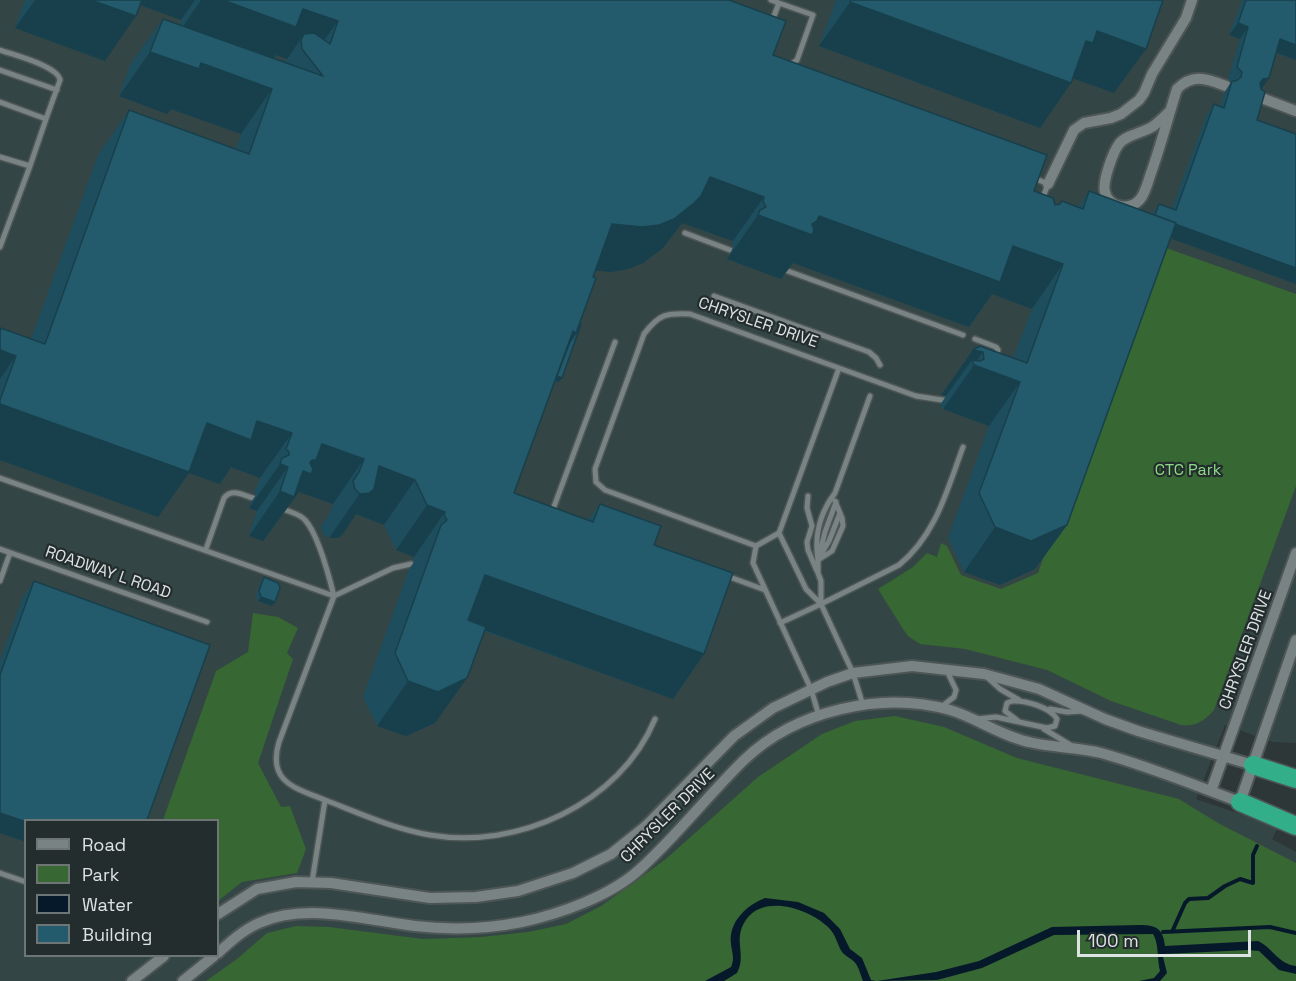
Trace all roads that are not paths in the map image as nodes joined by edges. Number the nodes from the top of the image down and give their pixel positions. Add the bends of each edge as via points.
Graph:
1 (771, 0) edge
2 (1192, 0) edge
3 (779, 3) junction
4 (771, 24) edge
5 (0, 50) edge
6 (0, 70) edge
7 (791, 76) edge
8 (1226, 86) dead end
9 (57, 90) junction
10 (1258, 97) edge
11 (0, 102) edge
12 (1296, 111) edge
13 (1169, 112) junction
14 (46, 119) junction
15 (0, 157) edge
16 (30, 166) junction
17 (1028, 176) edge
18 (1048, 184) junction
19 (1041, 204) edge
20 (685, 234) edge
21 (0, 247) edge
22 (730, 250) dead end
23 (785, 270) dead end
24 (714, 296) dead end
25 (963, 335) dead end
26 (975, 339) dead end
27 (615, 342) dead end
28 (994, 364) edge
29 (880, 365) dead end
30 (839, 368) junction
31 (870, 396) dead end
32 (949, 401) dead end
33 (963, 447) dead end
34 (0, 478) edge
35 (835, 493) junction
36 (808, 496) dead end
37 (253, 498) dead end
38 (836, 502) junction
39 (541, 507) edge
40 (283, 509) edge
41 (552, 512) junction
42 (563, 516) edge
43 (779, 533) junction
44 (756, 546) junction
45 (0, 549) edge
46 (206, 549) junction
47 (10, 553) junction
48 (1296, 553) edge
49 (818, 560) junction
50 (411, 564) dead end
51 (818, 573) junction
52 (720, 574) edge
53 (0, 581) edge
54 (765, 590) junction
55 (334, 596) junction
56 (821, 604) junction
57 (207, 622) dead end
58 (780, 623) junction
59 (1296, 640) edge
60 (945, 669) junction
61 (853, 673) junction
62 (984, 674) junction
63 (811, 690) junction
64 (1023, 702) junction
65 (863, 705) junction
66 (940, 708) junction
67 (1045, 709) junction
68 (1087, 711) junction
69 (819, 716) junction
70 (655, 719) dead end
71 (973, 719) junction
72 (1018, 721) junction
73 (1039, 727) junction
74 (1074, 748) junction
75 (1223, 757) junction
76 (1253, 765) junction
77 (1296, 778) edge
78 (1211, 791) junction
79 (325, 800) junction
80 (1240, 802) junction
81 (1296, 817) edge
82 (1296, 826) edge
83 (0, 873) edge
84 (24, 881) edge
85 (312, 882) junction
86 (219, 913) edge
87 (219, 952) edge
88 (163, 957) edge
89 (213, 957) edge
90 (132, 981) edge
91 (183, 981) edge

1 - 3 lane
2 - 18 street via 1186,18 1139,100 1121,114 1078,126
3 - 4 lane
3 - 7 lane via 813,15 796,60 785,69
5 - 9 lane via 56,71 60,76
6 - 9 lane
8 - 13 street via 1204,78 1190,80 1178,89
9 - 14 lane
10 - 12 street
11 - 14 lane
13 - 13 street via 1117,148 1104,188 1117,206 1130,206 1141,199
14 - 16 lane
15 - 16 lane
16 - 21 lane
17 - 18 lane
18 - 19 lane
20 - 22 lane
23 - 25 lane
24 - 29 lane via 870,352
26 - 28 lane via 998,350
27 - 41 lane
30 - 32 lane, CHRYSLER DRIVE via 916,396
30 - 43 lane
30 - 44 lane, CHRYSLER DRIVE via 690,314 670,313 653,322 644,334 595,468 596,482 605,490
31 - 35 lane
33 - 56 lane via 938,516 919,546 899,565
34 - 46 lane
35 - 38 lane
35 - 49 lane via 817,534
36 - 51 lane via 812,526 807,550
37 - 46 lane via 234,492 224,498
38 - 49 lane
38 - 49 lane via 843,526 836,546
39 - 41 lane
40 - 55 lane via 300,516 308,525 326,565
41 - 42 lane
43 - 44 lane
43 - 56 lane via 806,589
44 - 54 lane via 753,563
45 - 47 lane, ROADWAY L ROAD
46 - 55 lane
47 - 53 lane
47 - 57 lane, ROADWAY L ROAD
48 - 75 street, CHRYSLER DRIVE
49 - 51 lane
50 - 55 lane via 393,568
51 - 56 lane
52 - 54 lane
54 - 58 lane
55 - 79 lane via 276,757 284,781
56 - 58 lane
56 - 61 lane
58 - 63 lane
59 - 76 street
60 - 61 street, CHRYSLER DRIVE via 912,666
60 - 62 street, CHRYSLER DRIVE
60 - 66 lane via 956,690 954,697
61 - 63 street, CHRYSLER DRIVE
61 - 65 lane
62 - 64 lane
62 - 68 street, CHRYSLER DRIVE via 1039,688
63 - 69 lane
63 - 85 street, CHRYSLER DRIVE via 773,708 734,736 646,826 611,854 573,873 518,891 476,897 429,897
64 - 67 lane
64 - 72 lane via 1012,701 1005,706 1008,715
65 - 66 street, CHRYSLER DRIVE via 896,703
65 - 69 street, CHRYSLER DRIVE
66 - 71 street, CHRYSLER DRIVE
67 - 68 lane
67 - 73 lane via 1055,715 1057,723 1051,728
68 - 75 street, CHRYSLER DRIVE
69 - 87 street, CHRYSLER DRIVE via 790,728 746,758 638,872 573,907 521,922 468,928 415,926 341,915 288,915 259,923
70 - 79 lane via 634,755 594,795 552,819 517,831 481,837 428,835
71 - 72 lane via 996,717
71 - 74 street, CHRYSLER DRIVE via 1024,741
72 - 73 lane
73 - 74 lane
74 - 78 street, CHRYSLER DRIVE
75 - 76 street, CHRYSLER DRIVE
75 - 78 street, CHRYSLER DRIVE
76 - 77 highway
76 - 80 street
78 - 80 street, CHRYSLER DRIVE
79 - 85 lane
80 - 81 highway
80 - 82 highway
83 - 84 lane
85 - 86 street, CHRYSLER DRIVE via 257,889
88 - 90 street
89 - 91 street

